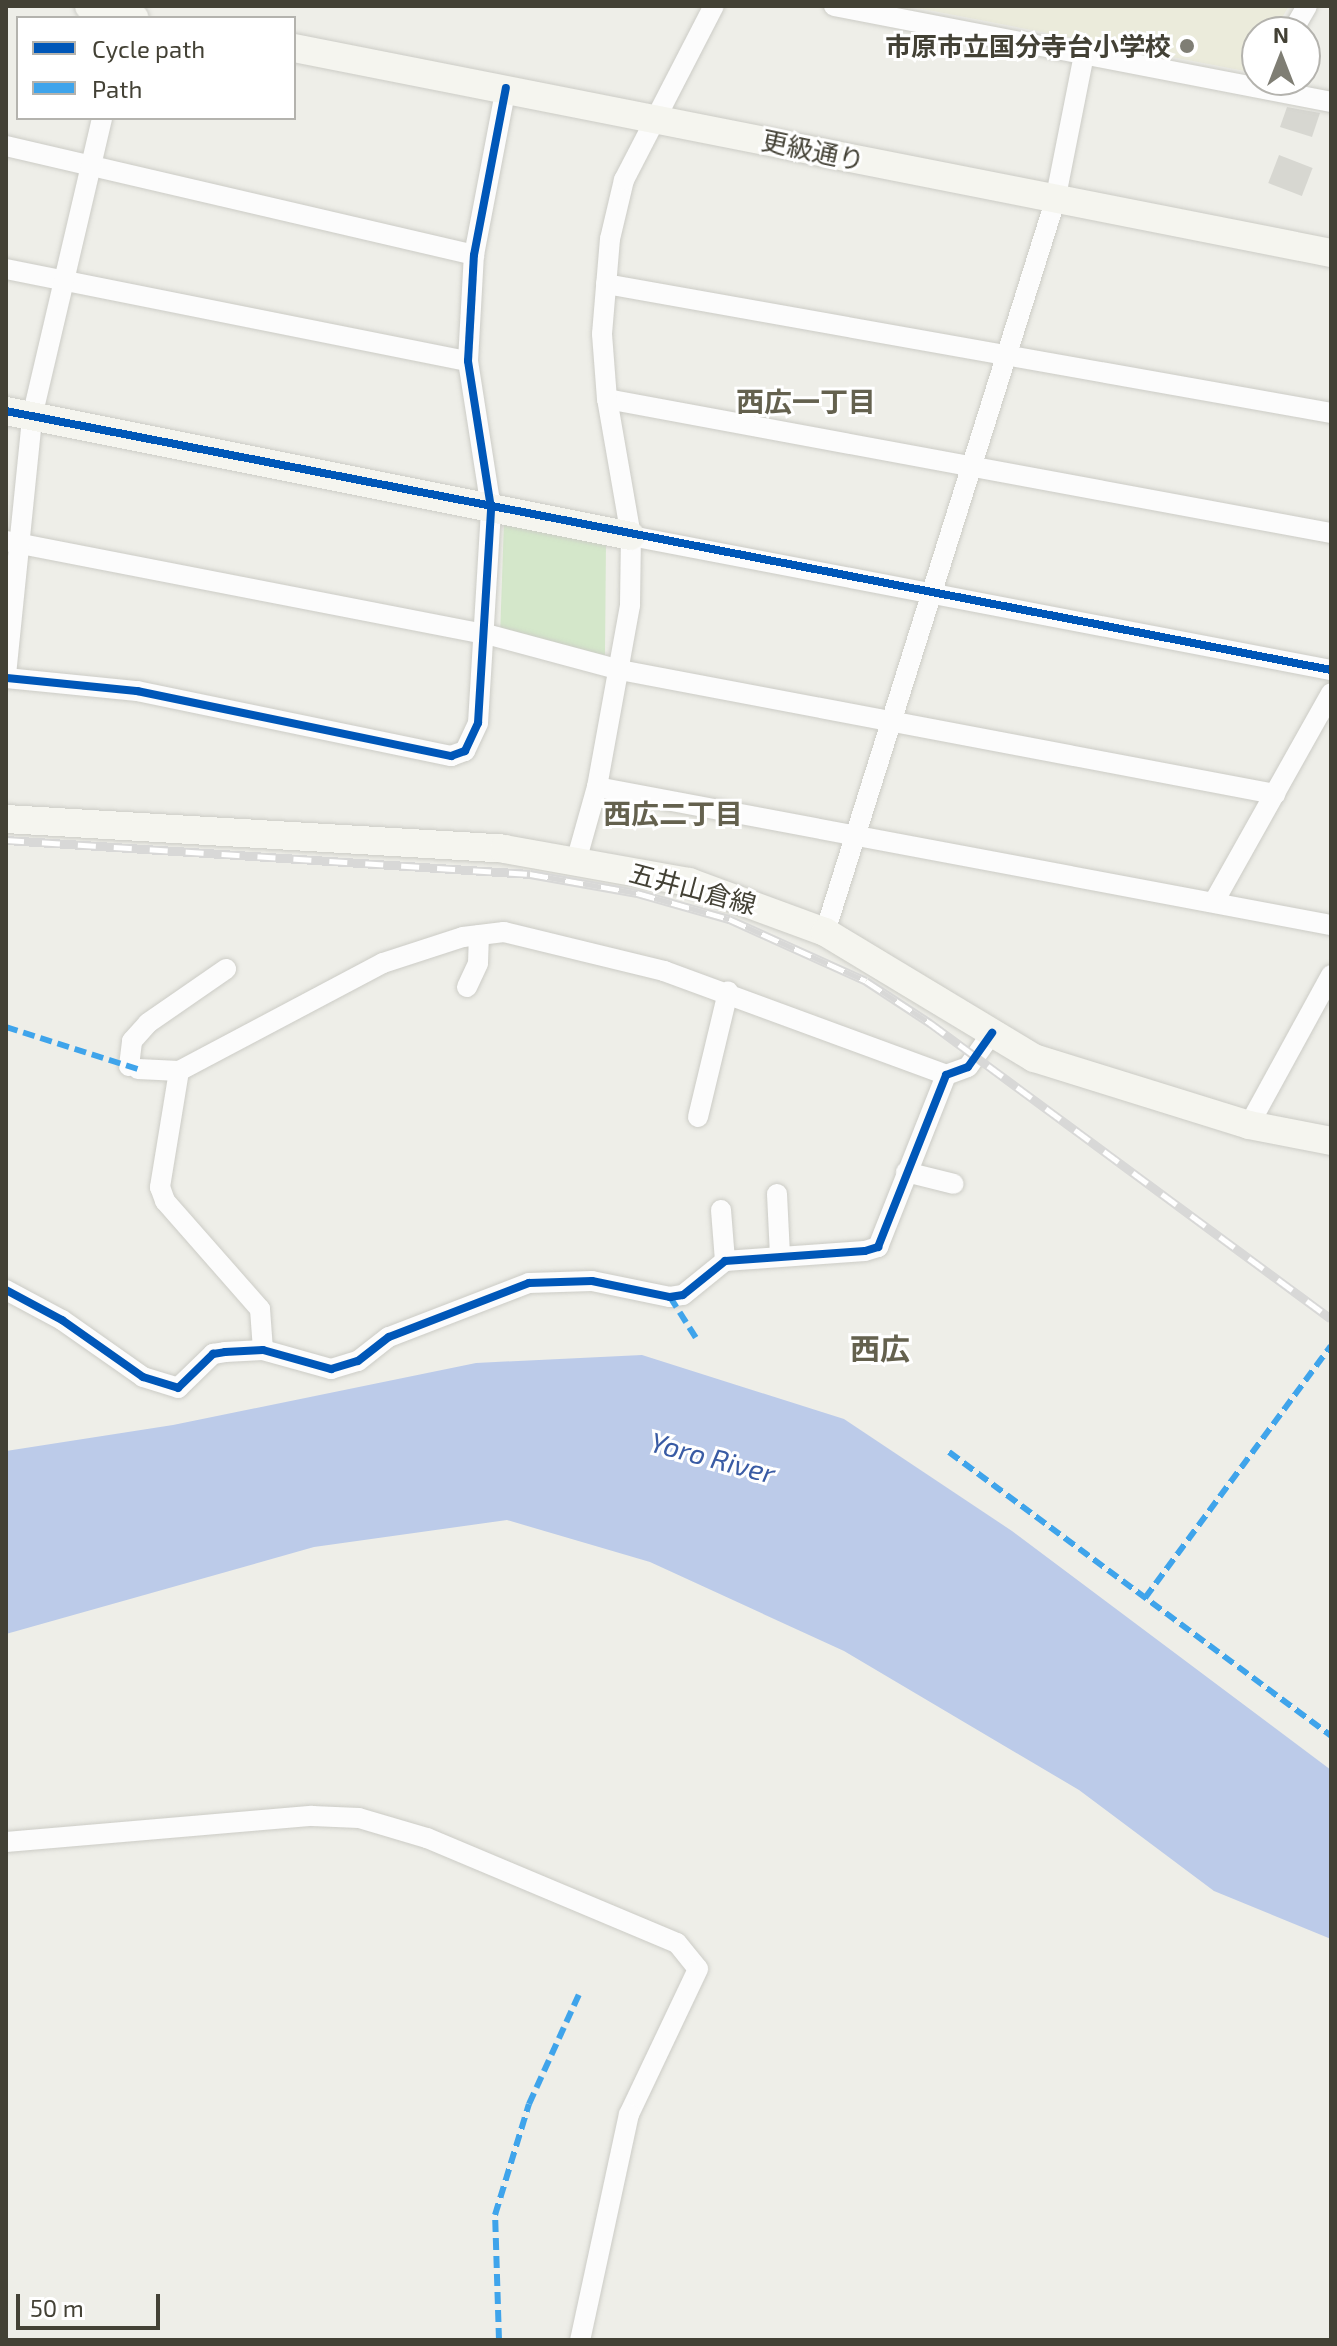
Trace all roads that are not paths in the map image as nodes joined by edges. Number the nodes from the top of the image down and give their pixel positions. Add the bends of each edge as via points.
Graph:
1 (89, 6) edge
2 (714, 6) edge
3 (834, 6) edge
4 (868, 9) edge
5 (129, 15) edge
6 (296, 48) edge
7 (1084, 54) junction
8 (1241, 80) edge
9 (506, 88) junction
10 (1308, 96) edge
11 (1331, 102) edge
12 (659, 118) junction
13 (102, 120) edge
14 (6, 146) edge
15 (91, 165) junction
16 (1055, 201) junction
17 (1331, 253) edge
18 (474, 255) junction
19 (6, 269) edge
20 (64, 281) junction
21 (606, 284) junction
22 (1007, 356) junction
23 (468, 361) junction
24 (607, 399) junction
25 (1331, 413) edge
26 (19, 414) edge
27 (974, 467) junction
28 (491, 508) junction
29 (1331, 533) edge
30 (631, 536) junction
31 (11, 542) edge
32 (935, 594) junction
33 (486, 634) junction
34 (620, 670) junction
35 (1331, 670) edge
36 (6, 676) edge
37 (1331, 693) edge
38 (892, 719) junction
39 (597, 787) junction
40 (1275, 794) junction
41 (6, 819) edge
42 (853, 835) junction
43 (577, 858) junction
44 (1215, 900) junction
45 (1331, 925) edge
46 (825, 932) junction
47 (479, 935) junction
48 (226, 969) dead end
49 (1331, 975) edge
50 (467, 987) dead end
51 (728, 992) junction
52 (992, 1033) junction
53 (179, 1071) junction
54 (946, 1075) junction
55 (698, 1117) dead end
56 (1249, 1125) junction
57 (1328, 1135) edge
58 (906, 1172) junction
59 (954, 1184) dead end
60 (777, 1194) dead end
61 (721, 1210) dead end
62 (780, 1256) junction
63 (725, 1261) junction
64 (6, 1290) edge
65 (263, 1350) junction
66 (6, 1842) edge
67 (580, 2340) edge

1 - 5 street
2 - 12 street
3 - 4 street
4 - 7 street
6 - 9 street, 更級通り
7 - 8 street
7 - 16 street
9 - 12 street, 更級通り
9 - 18 street
10 - 11 street
12 - 16 street, 更級通り
12 - 21 street via 624,180
13 - 15 street
14 - 15 street
15 - 18 street
15 - 20 street
16 - 17 street, 更級通り
16 - 22 street
18 - 23 street
19 - 20 street
20 - 23 street
20 - 26 street
21 - 22 street
21 - 24 street via 602,334
22 - 25 street
22 - 27 street
23 - 28 street
24 - 27 street
24 - 30 street
26 - 28 street
26 - 31 street
27 - 29 street
27 - 32 street
28 - 30 street
28 - 33 street
30 - 32 street
30 - 34 street via 630,605
31 - 33 street
31 - 36 street
32 - 35 street
32 - 38 street
33 - 34 street
33 - 36 street via 478,723 465,751 451,756 137,691
34 - 38 street
34 - 39 street
37 - 40 street
38 - 40 street
38 - 42 street
39 - 42 street
39 - 43 street
40 - 44 street
41 - 43 street, 五井山倉線 via 504,849
42 - 44 street
42 - 46 street
43 - 46 street, 五井山倉線 via 689,882
44 - 45 street
46 - 52 street, 五井山倉線
47 - 50 street via 478,963
47 - 51 street via 504,932 549,939
47 - 53 street via 383,963
48 - 53 street via 148,1023 132,1041 134,1068
49 - 56 street
51 - 54 street
51 - 55 street
52 - 54 street via 968,1067
52 - 56 street, 五井山倉線 via 1034,1058
53 - 65 street via 160,1187 165,1201 260,1309
54 - 58 street
56 - 57 street, 五井山倉線
58 - 59 street
58 - 62 street via 878,1247
60 - 62 street
61 - 63 street
62 - 63 street
63 - 65 street via 683,1295 670,1297 592,1281 529,1283 389,1337 358,1361 331,1369
64 - 65 street via 166,1388 191,1378 213,1354
66 - 67 street via 312,1816 359,1818 427,1838 677,1943 698,1969 629,2114

